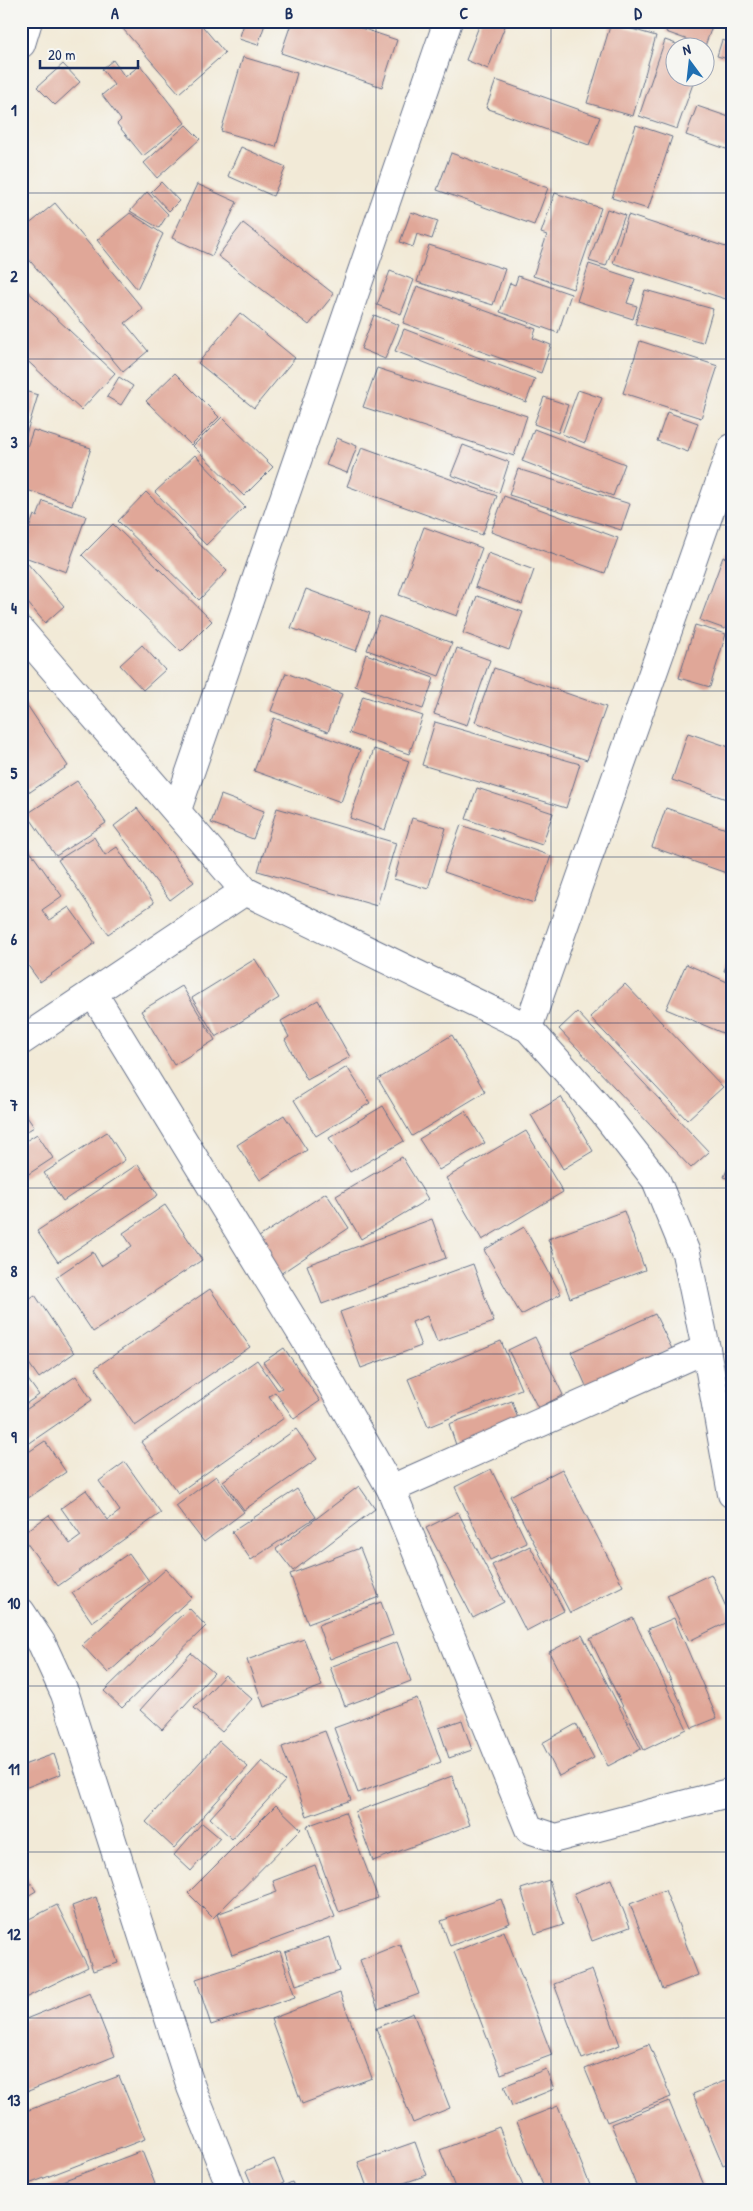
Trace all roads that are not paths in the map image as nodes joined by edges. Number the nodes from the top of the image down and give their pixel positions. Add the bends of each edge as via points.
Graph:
1 (28, 21) edge
2 (448, 21) edge
3 (21, 44) edge
4 (732, 448) edge
5 (21, 631) edge
6 (177, 810) junction
7 (245, 891) junction
8 (93, 993) junction
9 (528, 1028) junction
10 (21, 1041) edge
11 (706, 1349) junction
12 (391, 1489) junction
13 (732, 1494) edge
14 (21, 1612) edge
15 (732, 1792) edge
16 (232, 2190) edge

1 - 3 street
2 - 6 street
4 - 9 street
5 - 6 street
6 - 7 street
7 - 8 street
7 - 9 street
8 - 10 street
8 - 12 street via 311,1349
9 - 11 street via 603,1112 656,1180 686,1253
11 - 12 street
11 - 13 street
12 - 15 street via 530,1829 556,1838
14 - 16 street via 42,1644 64,1694 191,2087

